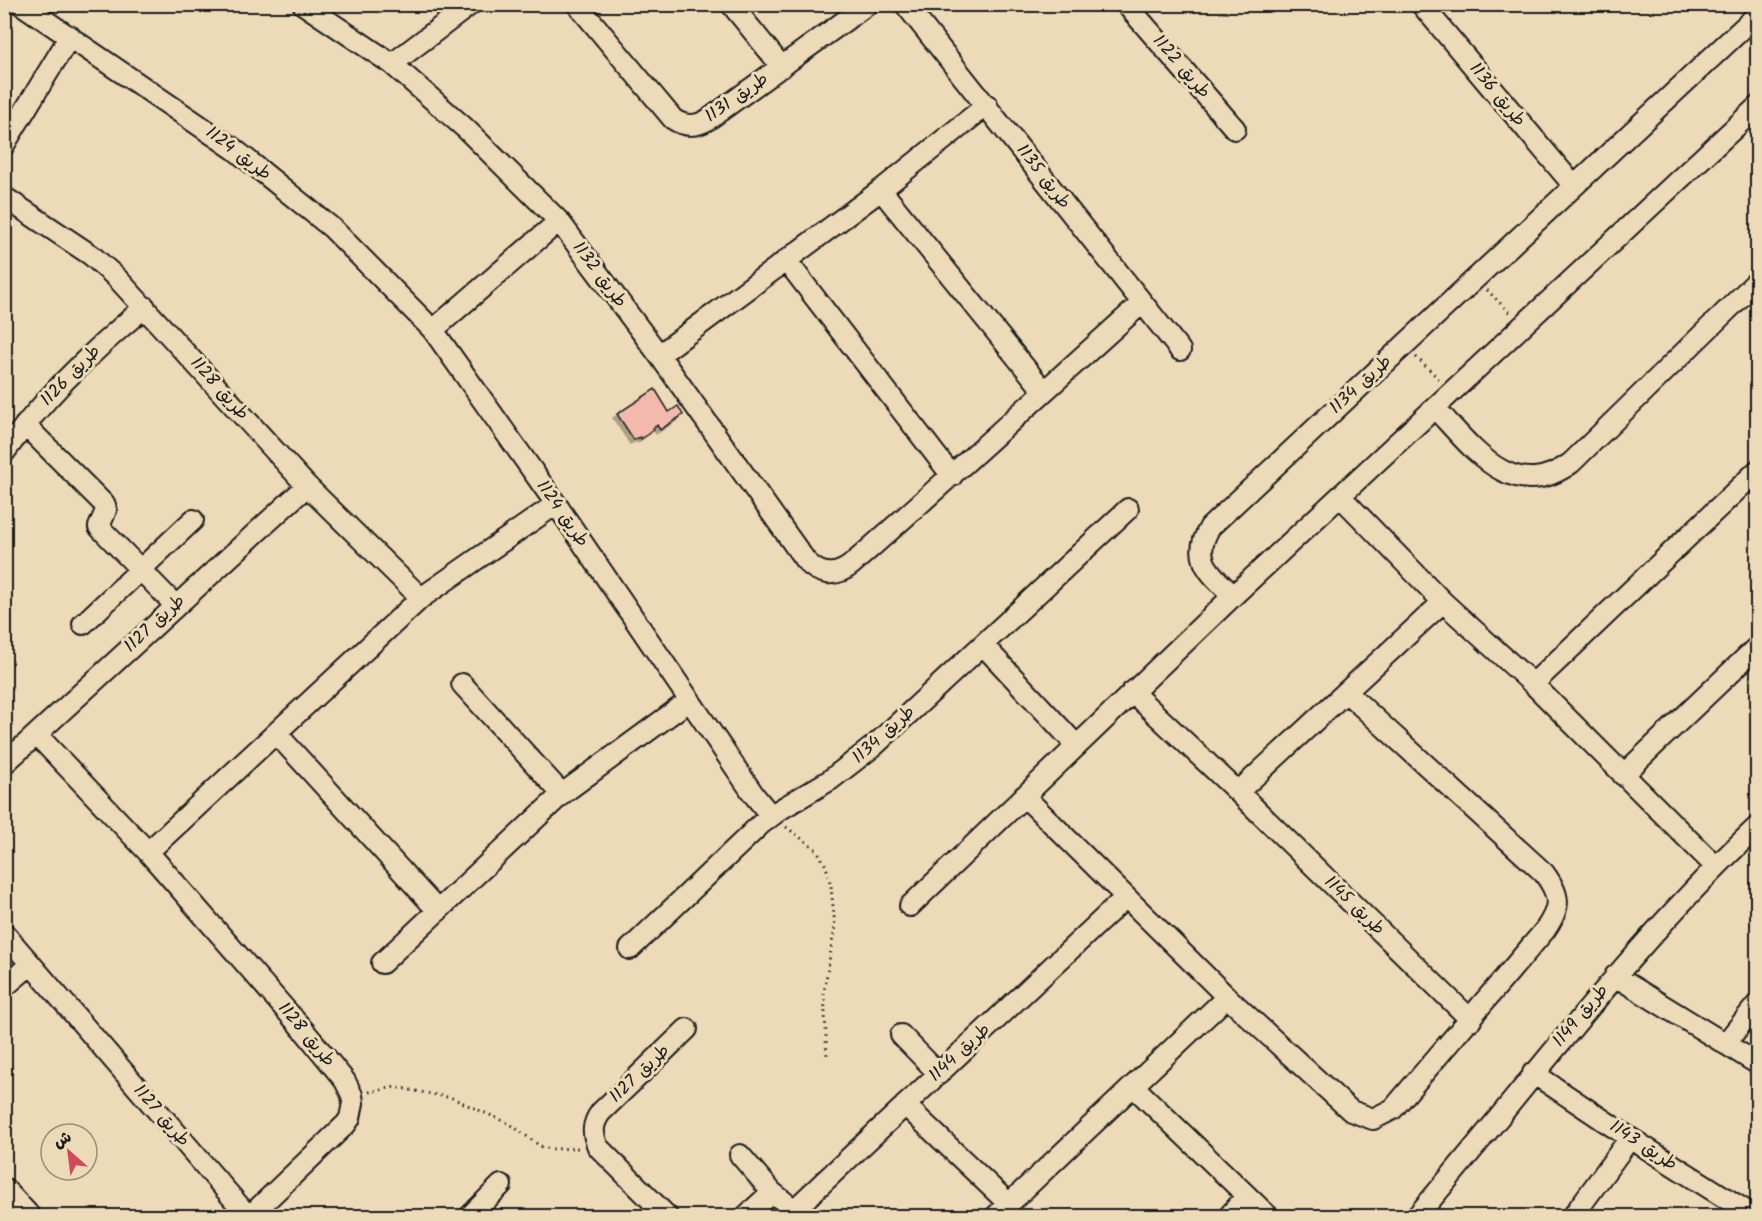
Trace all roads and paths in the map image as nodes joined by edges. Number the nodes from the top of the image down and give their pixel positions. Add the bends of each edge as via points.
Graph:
1 (21, 4) edge
2 (303, 4) edge
3 (471, 4) edge
4 (577, 4) edge
5 (731, 4) edge
6 (868, 4) edge
7 (905, 4) edge
8 (1126, 4) edge
9 (1422, 5) edge
10 (1758, 14) edge
11 (70, 36) junction
12 (392, 64) junction
13 (782, 67) junction
14 (987, 105) junction
15 (1758, 106) edge
16 (1235, 129) dead end
17 (4, 146) edge
18 (1574, 186) junction
19 (881, 190) junction
20 (4, 196) edge
21 (559, 221) junction
22 (786, 260) junction
23 (1476, 278) junction
24 (1758, 280) edge
25 (1142, 303) junction
26 (145, 307) junction
27 (1522, 326) junction
28 (433, 330) junction
29 (1404, 345) junction
30 (1180, 350) dead end
31 (659, 355) junction
32 (1044, 391) junction
33 (1452, 392) junction
34 (1435, 408) junction
35 (25, 425) junction
36 (4, 453) edge
37 (1758, 470) edge
38 (952, 476) junction
39 (307, 486) junction
40 (1340, 496) junction
41 (556, 504) junction
42 (1128, 509) dead end
43 (193, 520) dead end
44 (140, 570) junction
45 (1233, 596) junction
46 (421, 598) junction
47 (1443, 602) junction
48 (175, 605) junction
49 (83, 624) dead end
50 (983, 645) junction
51 (1758, 646) edge
52 (462, 684) dead end
53 (1533, 684) junction
54 (1132, 692) junction
55 (1346, 692) junction
56 (690, 700) junction
57 (276, 734) junction
58 (37, 735) junction
59 (1077, 746) junction
60 (4, 764) edge
61 (1623, 775) junction
62 (1238, 792) junction
63 (562, 794) junction
64 (1024, 796) junction
65 (771, 816) junction
66 (1758, 826) edge
67 (148, 852) junction
68 (1715, 866) junction
69 (1126, 897) junction
70 (909, 906) dead end
71 (438, 910) junction
72 (4, 933) edge
73 (630, 950) dead end
74 (382, 963) dead end
75 (30, 965) junction
76 (1616, 976) junction
77 (4, 987) edge
78 (1227, 997) junction
79 (1758, 1003) edge
80 (1471, 1020) junction
81 (687, 1029) dead end
82 (901, 1035) dead end
83 (1725, 1044) junction
84 (827, 1058) dead end
85 (1758, 1064) edge
86 (1533, 1073) junction
87 (939, 1074) junction
88 (1133, 1086) junction
89 (352, 1095) junction
90 (905, 1105) junction
91 (1630, 1138) junction
92 (600, 1150) junction
93 (740, 1155) dead end
94 (501, 1185) dead end
95 (6, 1191) edge
96 (772, 1192) junction
97 (1247, 1196) junction
98 (1003, 1210) edge
99 (798, 1213) edge
100 (30, 1216) edge
101 (249, 1216) edge
102 (470, 1216) edge
103 (667, 1216) edge
104 (746, 1216) edge
105 (1229, 1216) edge
106 (1268, 1216) edge
107 (1417, 1216) edge
108 (1573, 1216) edge
109 (1754, 1216) edge

1 - 11 street, طريق 1124
2 - 12 street, طريق 1132
3 - 12 street
4 - 13 street, طريق 1131 via 679,123 692,126 709,119
5 - 13 street, طريق 1131
6 - 13 street, طريق 1131
7 - 14 street, طريق 1135
8 - 16 street, طريق 1122
9 - 18 street, طريق 1136
10 - 18 street, طريق 1134
11 - 17 street
11 - 28 street, طريق 1124 via 234,148 332,228
12 - 21 street, طريق 1132 via 466,129
14 - 19 street
14 - 25 street, طريق 1135
15 - 27 street
18 - 23 street, طريق 1134
19 - 22 street
19 - 32 street
20 - 26 street, طريق 1128 via 92,255
21 - 28 street
21 - 31 street, طريق 1132
22 - 31 street
22 - 38 street
23 - 27 path
23 - 29 street, طريق 1134
24 - 34 street via 1571,463 1550,475 1526,478 1503,472 1483,458
25 - 30 street, طريق 1135
25 - 32 street
26 - 35 street, طريق 1126 via 88,357
26 - 39 street, طريق 1128
27 - 33 street
28 - 41 street, طريق 1124
29 - 33 path
29 - 45 street, طريق 1134 via 1210,527 1202,543 1204,566
31 - 38 street, طريق 1132 via 810,566 818,571 832,573 851,565
32 - 38 street
33 - 34 street
34 - 40 street
35 - 36 street, طريق 1126
35 - 44 street via 105,505 99,527
37 - 53 street
39 - 46 street, طريق 1128
39 - 48 street, طريق 1127
40 - 45 street
40 - 47 street
41 - 46 street
41 - 56 street, طريق 1124
42 - 50 street, طريق 1134
43 - 44 street
44 - 48 street
44 - 49 street
45 - 54 street
46 - 57 street
47 - 53 street
47 - 55 street
48 - 58 street, طريق 1127
50 - 59 street
50 - 65 street, طريق 1134 via 854,763
51 - 61 street
52 - 63 street
53 - 61 street
54 - 59 street
54 - 62 street, طريق 1145
55 - 62 street
55 - 80 street via 1554,886 1558,901 1545,930
56 - 63 street
56 - 65 street, طريق 1124
57 - 67 street
57 - 71 street
58 - 60 street, طريق 1127
58 - 67 street, طريق 1128
59 - 64 street
61 - 68 street
62 - 80 street, طريق 1145
63 - 71 street
64 - 69 street
64 - 70 street
65 - 73 street, طريق 1134
65 - 84 path via 817,850 831,887 835,926 824,991
66 - 68 street, طريق 1149
67 - 89 street, طريق 1128 via 306,1033
68 - 76 street, طريق 1149
69 - 78 street
69 - 87 street, طريق 1144
71 - 74 street
72 - 75 street, طريق 1127
75 - 77 street
75 - 101 street, طريق 1127
76 - 83 street
76 - 86 street, طريق 1149
78 - 80 street via 1351,1111 1373,1119 1393,1109
78 - 88 street
79 - 83 street
81 - 92 street, طريق 1127 via 595,1120 594,1138
82 - 87 street
83 - 85 street
86 - 91 street, طريق 1143
86 - 107 street, طريق 1149
87 - 90 street, طريق 1144
88 - 97 street
88 - 98 street
89 - 92 path via 395,1087 452,1098 510,1124 540,1146
89 - 101 street via 352,1111 346,1124
90 - 98 street
90 - 99 street, طريق 1144
91 - 108 street
91 - 109 street, طريق 1143
92 - 103 street
93 - 96 street
94 - 102 street
95 - 100 street
96 - 99 street
96 - 104 street
97 - 105 street
97 - 106 street

